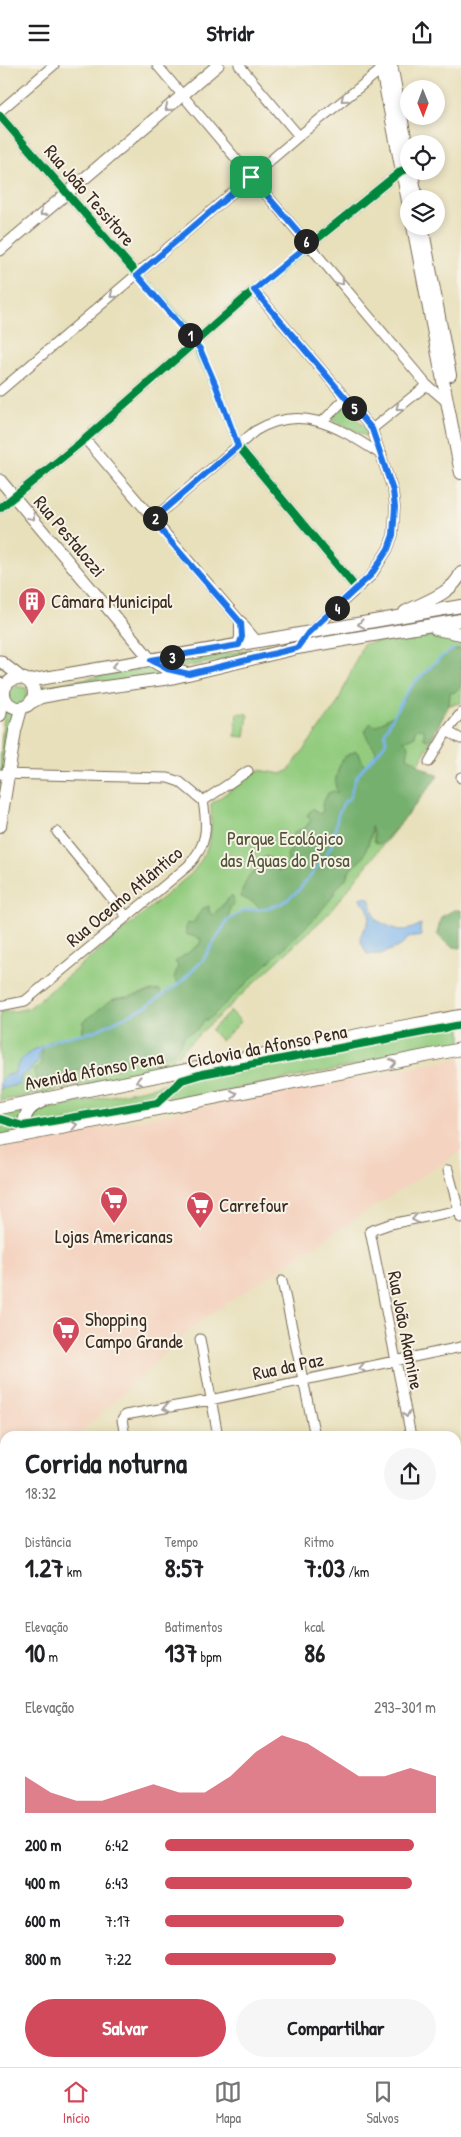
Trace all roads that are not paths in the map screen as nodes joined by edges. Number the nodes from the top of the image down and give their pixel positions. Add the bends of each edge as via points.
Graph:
1 (54, 65) edge
2 (157, 65) edge
3 (218, 65) edge
4 (239, 65) edge
5 (385, 66) edge
6 (183, 95) junction
7 (0, 111) edge
8 (0, 116) edge
9 (403, 135) edge
10 (299, 136) junction
11 (400, 137) edge
12 (400, 175) edge
13 (251, 177) junction
14 (66, 193) junction
15 (415, 235) edge
16 (424, 235) edge
17 (309, 244) junction
18 (0, 251) edge
19 (137, 275) junction
20 (254, 290) junction
21 (195, 341) junction
22 (428, 385) junction
23 (0, 391) edge
24 (346, 398) junction
25 (448, 403) junction
26 (322, 422) junction
27 (372, 429) junction
28 (461, 429) edge
29 (85, 439) junction
30 (238, 446) junction
31 (382, 455) junction
32 (461, 473) edge
33 (0, 480) edge
34 (14, 496) junction
35 (0, 509) edge
36 (152, 520) junction
37 (461, 573) edge
38 (357, 589) junction
39 (461, 606) edge
40 (392, 619) junction
41 (461, 620) edge
42 (241, 623) junction
43 (418, 629) junction
44 (308, 633) junction
45 (461, 634) edge
46 (258, 642) junction
47 (239, 645) junction
48 (297, 648) junction
49 (151, 660) junction
50 (0, 661) edge
51 (189, 674) junction
52 (25, 679) junction
53 (2, 689) edge
54 (27, 705) junction
55 (461, 713) edge
56 (0, 715) edge
57 (447, 731) junction
58 (461, 739) edge
59 (429, 762) dead end
60 (248, 771) dead end
61 (4, 774) edge
62 (203, 801) junction
63 (0, 826) edge
64 (57, 832) dead end
65 (127, 917) junction
66 (0, 1006) edge
67 (458, 1016) edge
68 (461, 1049) edge
69 (55, 1096) junction
70 (1, 1107) edge
71 (26, 1135) junction
72 (0, 1140) edge
73 (448, 1170) dead end
74 (461, 1212) edge
75 (282, 1281) dead end
76 (200, 1339) dead end
77 (461, 1347) edge
78 (395, 1361) junction
79 (303, 1380) junction
80 (210, 1400) junction
81 (124, 1431) edge
82 (217, 1431) edge
83 (314, 1431) edge
84 (410, 1431) edge

1 - 7 street
2 - 6 street
3 - 6 street
4 - 10 street
5 - 9 main road
5 -> 10 street
5 - 11 main road
6 - 13 street
6 -> 14 street
8 - 14 street, Rua João Tessitore
10 - 13 street
12 - 17 street
13 - 17 street
13 - 19 street
14 -> 18 street
14 - 19 street, Rua João Tessitore
15 - 25 main road
16 - 28 main road
17 - 20 street
17 -> 22 street
19 - 21 street, Rua João Tessitore
19 -> 23 street
20 - 21 street
20 - 24 street
21 - 29 street
21 - 30 street, Rua João Tessitore
22 - 25 street
22 -> 27 street
24 - 26 street
24 - 27 street
25 - 32 main road
26 - 30 street via 297,419 268,423
26 - 31 street via 347,432
27 - 31 street
29 - 34 street
29 - 36 street
30 - 36 street
30 - 38 street, Rua João Tessitore
31 - 38 street via 393,491 393,535 371,575
33 - 34 street, Rua Pestalozzi
34 - 35 street
34 -> 49 street, Rua Pestalozzi
36 - 42 street
37 - 40 main road via 448,590
38 - 44 street
39 - 40 main road
40 -> 44 main road
41 - 43 main road
42 - 46 street
42 - 47 main road
43 - 45 main road
43 - 48 main road
44 - 46 main road
44 - 48 street
46 - 47 main road
47 - 49 main road
48 - 51 main road
49 - 51 main road via 167,669
49 -> 52 main road
50 - 52 street
51 - 54 main road via 41,697
52 - 53 main road via 16,678
52 - 54 main road via 34,691
53 - 54 main road via 10,706
53 - 56 main road
54 - 61 main road via 15,731
55 - 57 street
57 - 58 street
57 - 59 street
60 - 62 street
61 - 62 street via 168,778 180,782
61 - 63 main road
62 - 65 street, Rua Oceano Atlântico via 206,819 204,843 198,855
64 - 65 street
65 - 66 street, Rua Oceano Atlântico via 25,1001
67 -> 69 main road, Avenida Afonso Pena
71 -> 68 main road
69 - 70 main road, Avenida Afonso Pena
69 - 71 main road via 28,1112 23,1125
71 - 72 main road
73 - 74 street
74 -> 78 street, Rua João Akamine via 370,1229
75 - 79 street
76 - 80 street
77 - 78 street, Rua da Paz
78 -> 79 street, Rua da Paz
78 -> 84 street, Rua João Akamine
79 - 80 street, Rua da Paz
79 - 83 street
80 -> 81 street, Rua da Paz via 122,1417
80 - 82 street

